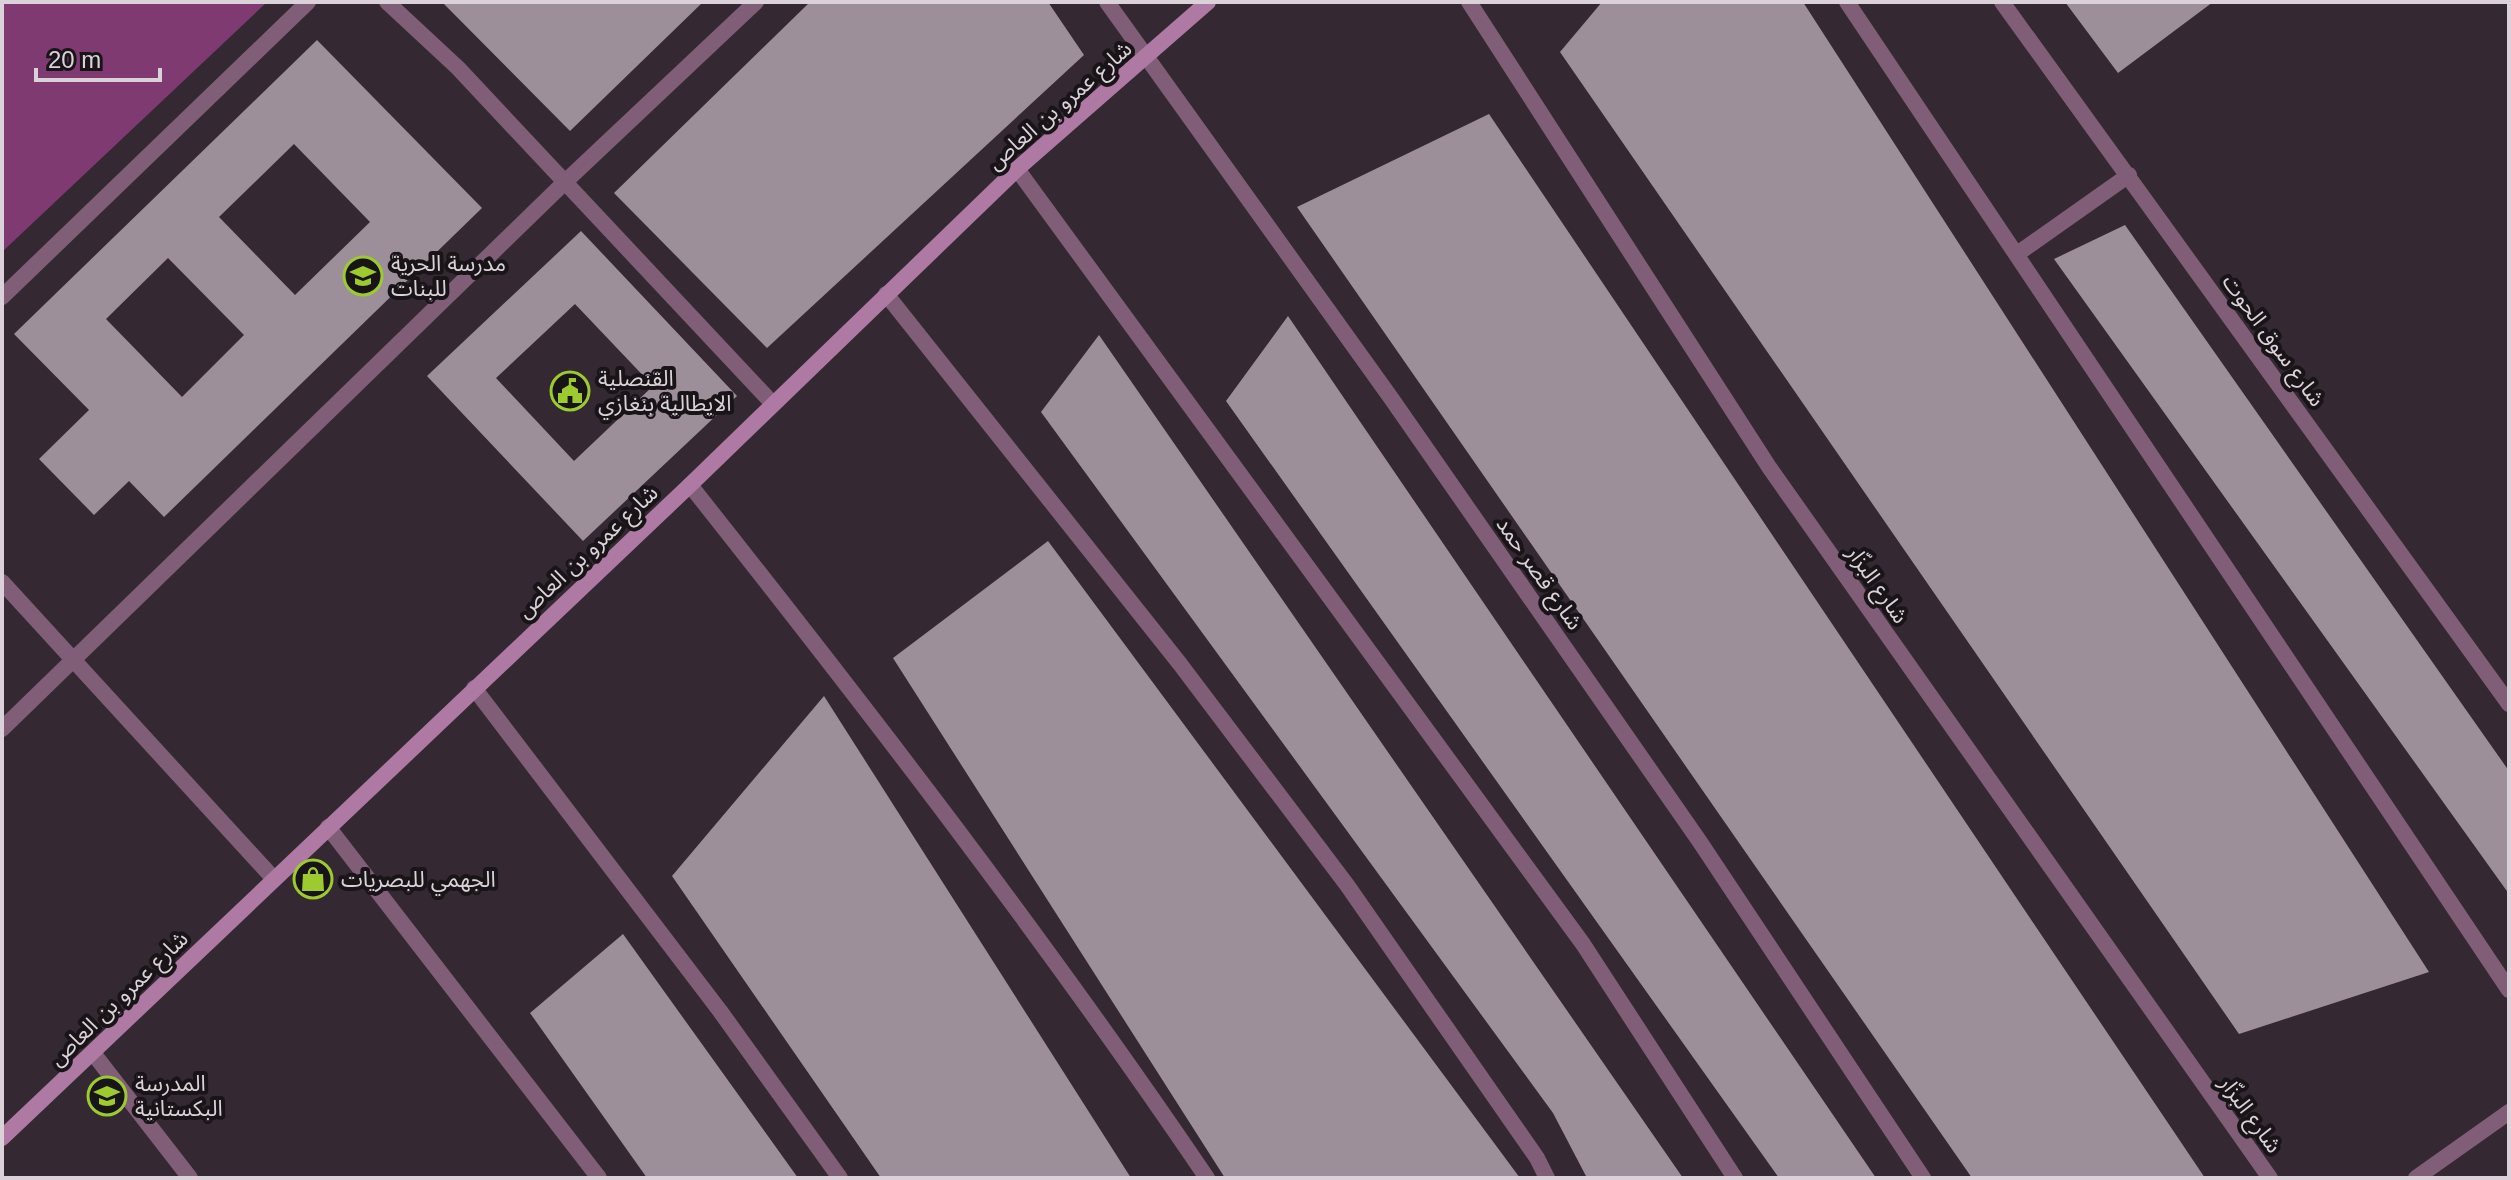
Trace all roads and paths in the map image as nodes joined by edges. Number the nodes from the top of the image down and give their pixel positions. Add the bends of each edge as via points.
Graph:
1 (308, 2) edge
2 (387, 2) edge
3 (756, 2) edge
4 (1107, 2) edge
5 (1208, 2) edge
6 (1469, 2) edge
7 (1847, 2) edge
8 (2002, 2) edge
9 (1147, 58) junction
10 (1017, 169) junction
11 (2129, 175) junction
12 (566, 181) junction
13 (2017, 254) junction
14 (886, 294) junction
15 (2, 297) edge
16 (773, 404) junction
17 (690, 485) junction
18 (2, 582) edge
19 (75, 660) junction
20 (474, 688) junction
21 (2509, 704) edge
22 (2, 729) edge
23 (328, 827) junction
24 (274, 879) junction
25 (2509, 990) edge
26 (93, 1053) junction
27 (2509, 1112) edge
28 (2, 1138) edge
29 (190, 1178) edge
30 (599, 1178) edge
31 (840, 1178) edge
32 (1207, 1178) edge
33 (1547, 1178) edge
34 (1735, 1178) edge
35 (1923, 1178) edge
36 (2270, 1178) edge
37 (2416, 1178) edge

1 - 15 street
2 - 12 street
3 - 12 street
4 - 9 street, شارع قصر حمد
5 - 9 street, شارع عمرو بن العاص
6 - 36 street, شارع البزّار via 1769,467
7 - 13 street
8 - 11 street, شارع سوق الحوت
9 - 10 street, شارع عمرو بن العاص
9 - 35 street, شارع قصر حمد via 1691,829
10 - 14 street, شارع عمرو بن العاص
10 - 34 street via 1583,944
11 - 13 street
11 - 21 street, شارع سوق الحوت
12 - 16 street
12 - 19 street
13 - 25 street
14 - 16 street, شارع عمرو بن العاص
14 - 33 street via 1180,664 1347,885
16 - 17 street, شارع عمرو بن العاص
17 - 20 street, شارع عمرو بن العاص
17 - 32 street via 952,821
18 - 19 street
19 - 22 street
19 - 24 street
20 - 23 street, شارع عمرو بن العاص
20 - 31 street
23 - 24 street, شارع عمرو بن العاص
23 - 30 street
24 - 26 street, شارع عمرو بن العاص
26 - 28 street, شارع عمرو بن العاص
26 - 29 street
27 - 37 street

